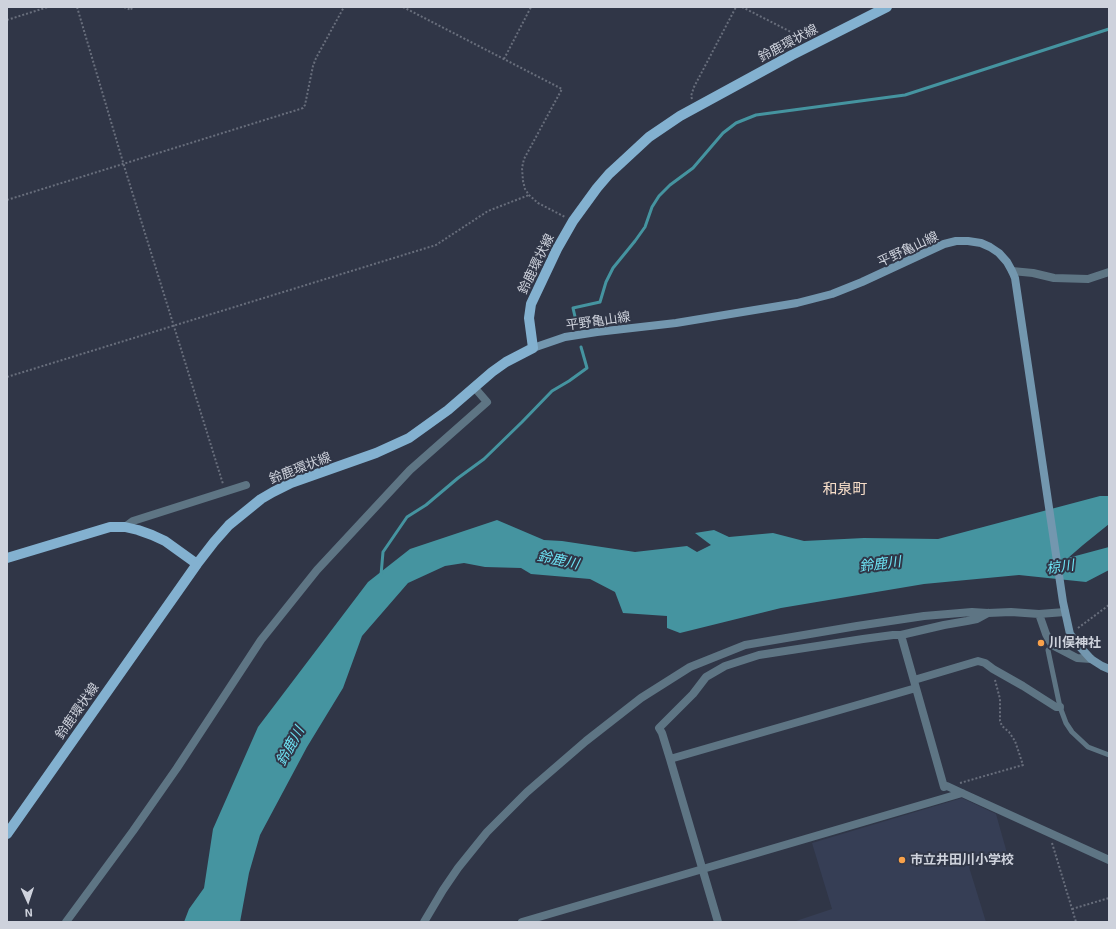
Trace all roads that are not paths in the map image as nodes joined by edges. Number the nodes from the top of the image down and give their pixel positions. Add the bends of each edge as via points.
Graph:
1 (887, 7) edge
2 (1109, 272) edge
3 (1013, 274) junction
4 (532, 348) junction
5 (474, 387) junction
6 (246, 485) dead end
7 (125, 527) junction
8 (7, 558) edge
9 (197, 564) junction
10 (1065, 612) junction
11 (988, 613) junction
12 (1039, 614) junction
13 (901, 635) junction
14 (1052, 645) junction
15 (1091, 659) junction
16 (1109, 669) edge
17 (914, 680) junction
18 (916, 688) junction
19 (1060, 707) junction
20 (1109, 755) edge
21 (670, 759) junction
22 (962, 793) junction
23 (7, 834) edge
24 (1109, 860) edge
25 (702, 869) junction
26 (66, 922) edge
27 (424, 922) edge
28 (522, 922) edge
29 (718, 922) edge

1 - 4 main road, 鈴鹿環状線 via 697,107 663,127 635,149 597,188 557,249 531,304 529,318
2 - 3 street via 1088,279 1054,278 1033,273
3 - 4 main road, 平野亀山線 via 1007,262 990,247 980,243 956,241 944,244 845,289 797,303 676,323 565,337
3 - 10 main road, 平野亀山線
4 - 5 main road, 鈴鹿環状線 via 506,362
5 - 9 main road, 鈴鹿環状線 via 448,410 404,440 354,462 291,483 261,499 229,526
5 - 26 street via 487,402 410,470 317,570 261,640 173,774
6 - 7 street via 133,521
7 - 8 main road via 110,527
7 - 9 main road via 165,541
9 - 23 main road, 鈴鹿環状線
10 - 12 street
10 - 15 main road, 平野亀山線 via 1070,634
11 - 12 street
11 - 13 street via 977,619
11 - 27 street via 924,616 746,645 690,667 622,712 527,792 487,832 458,868
12 - 14 street
13 - 17 street
13 - 21 street via 759,655 725,666 706,677 693,694 658,728
14 - 15 street via 1077,658
14 - 19 lane via 1048,650
15 - 16 main road, 平野亀山線
17 - 18 street
17 - 19 street via 978,661
18 - 21 street
18 - 22 street via 944,787
19 - 20 lane via 1066,723 1083,743
21 - 25 street
22 - 24 street
22 - 25 street
25 - 28 street
25 - 29 street

